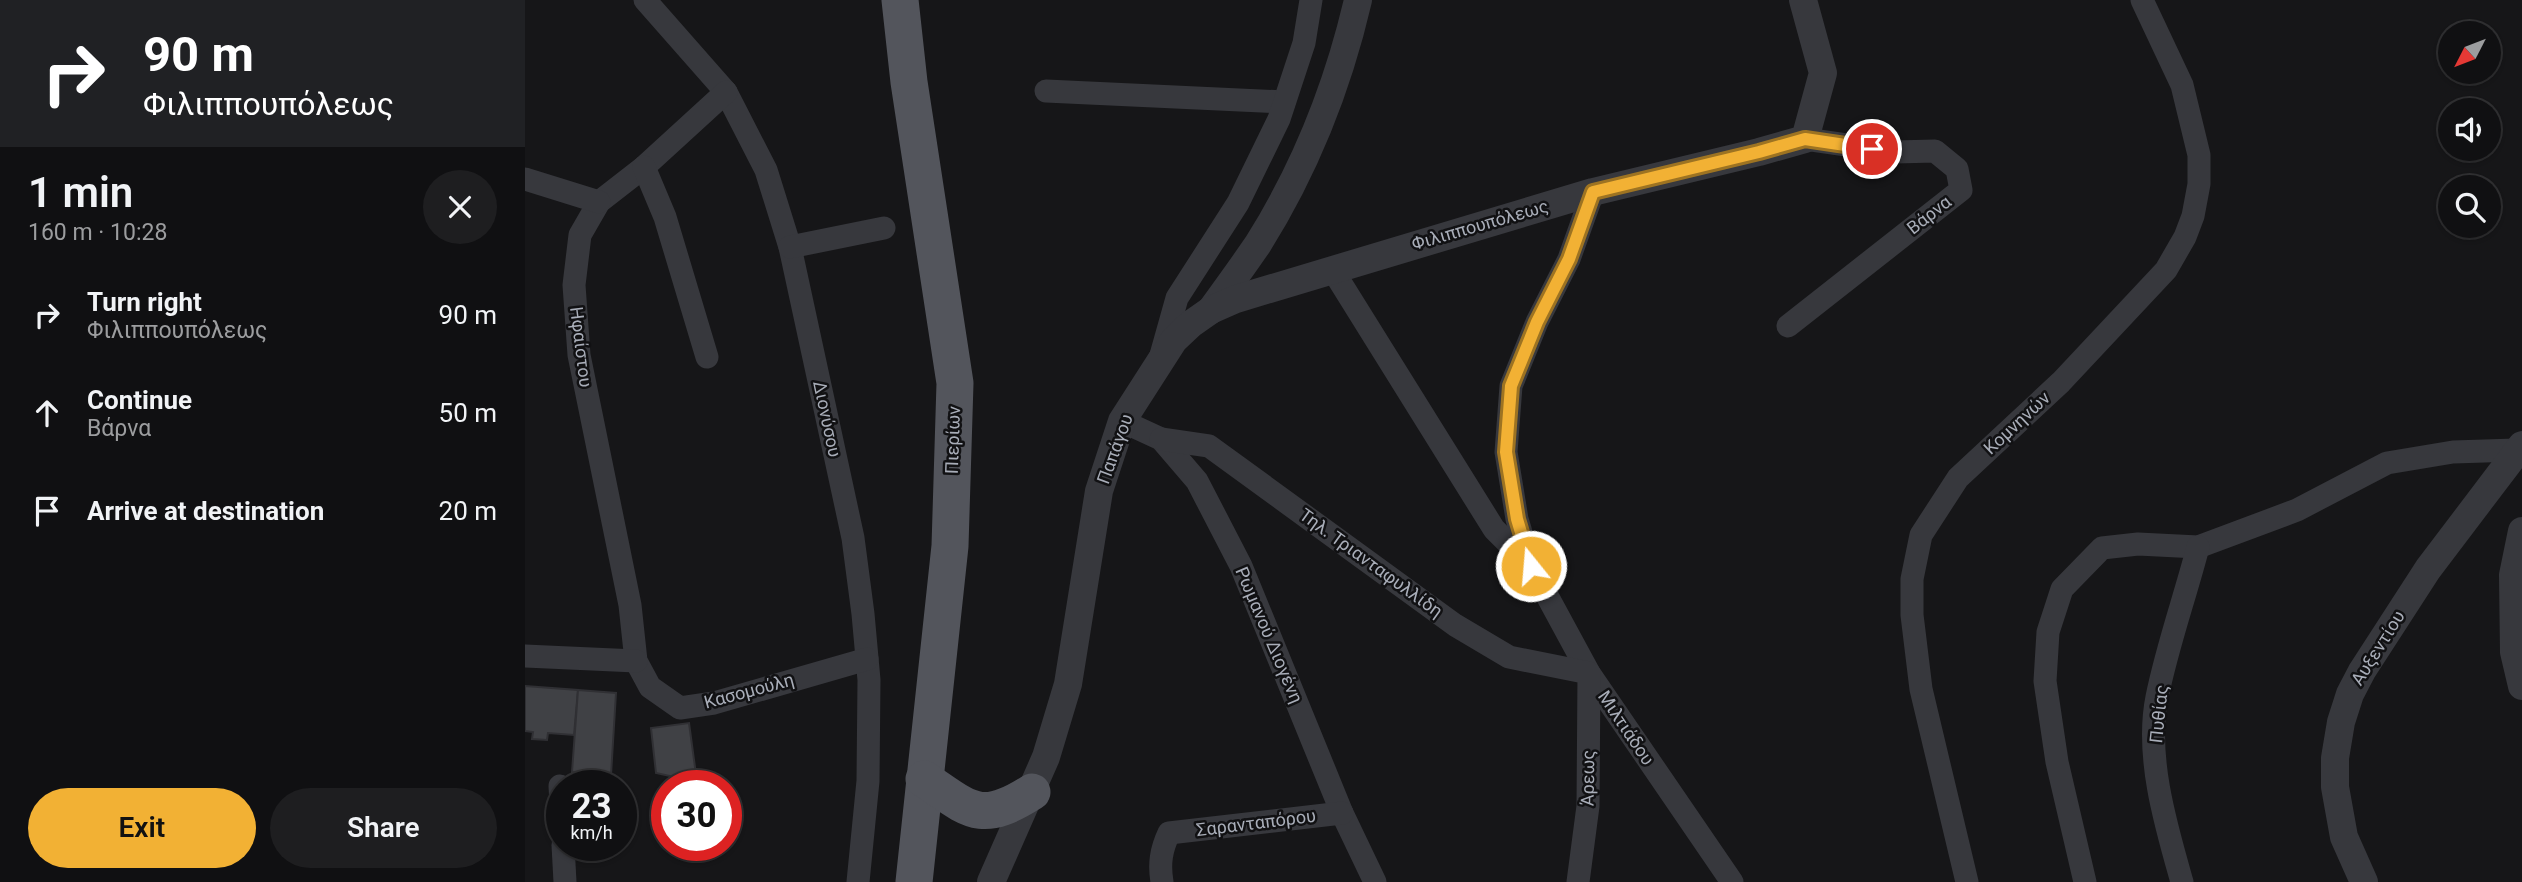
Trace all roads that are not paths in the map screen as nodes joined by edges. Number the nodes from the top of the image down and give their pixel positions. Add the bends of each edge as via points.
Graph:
1 (645, 0) edge
2 (900, 0) edge
3 (1311, 0) edge
4 (1359, 0) edge
5 (1803, 0) edge
6 (2142, 0) edge
7 (1046, 91) dead end
8 (726, 92) junction
9 (1285, 102) junction
10 (1805, 139) junction
11 (644, 167) junction
12 (525, 179) edge
13 (1593, 192) junction
14 (599, 202) junction
15 (884, 228) dead end
16 (790, 247) junction
17 (1332, 269) junction
18 (1211, 310) junction
19 (1788, 326) dead end
20 (707, 358) dead end
21 (1160, 360) junction
22 (1122, 421) junction
23 (1161, 439) junction
24 (2519, 447) edge
25 (2522, 531) edge
26 (2198, 547) junction
27 (1531, 566) junction
28 (525, 656) edge
29 (867, 659) junction
30 (636, 662) junction
31 (1588, 673) junction
32 (2522, 687) edge
33 (924, 779) junction
34 (1032, 792) junction
35 (1342, 813) junction
36 (564, 861) edge
37 (565, 882) edge
38 (858, 882) edge
39 (914, 882) edge
40 (991, 882) edge
41 (1162, 882) edge
42 (1375, 882) edge
43 (1578, 882) edge
44 (1732, 882) edge
45 (1967, 882) edge
46 (2085, 882) edge
47 (2182, 882) edge
48 (2364, 882) edge

1 - 8 street, Διονύσου
2 - 33 main road, Πιερίων via 955,383 950,545
3 - 9 street, Παπάγου via 1304,43
4 - 18 street via 1317,133 1258,243
5 - 10 street via 1823,72
6 - 45 street, Κομνηνών via 2182,85 2199,155 2199,184 2185,237 2166,270 2071,372 1958,478 1921,535 1912,579 1921,690
7 - 9 street
8 - 11 street, Ηφαίστου
8 - 16 street, Διονύσου via 767,170
9 - 21 street, Παπάγου via 1238,203 1177,298
10 - 13 street, Φιλιππουπόλεως
10 - 19 street, Βάρνα via 1895,152 1935,151 1957,169 1961,190
11 - 14 street, Ηφαίστου
11 - 20 street via 665,217
12 - 14 street
13 - 17 street, Φιλιππουπόλεως
13 - 27 street, Μιλτιάδου via 1569,259 1511,386 1506,452 1517,519
14 - 30 street, Ηφαίστου via 580,235 574,285 579,355 630,605
15 - 16 street
16 - 29 street, Διονύσου via 853,538
17 - 18 street, Φιλιππουπόλεως
17 - 27 street, Μιλτιάδου via 1494,529
18 - 21 street, Φιλιππουπόλεως via 1182,332
21 - 22 street, Παπάγου
22 - 23 street, Ρωμανού Διογένη
22 - 34 street, Παπάγου via 1099,491 1068,684
23 - 31 street, Τηλ. Τριανταφυλλίδη via 1209,446 1455,625 1509,657
23 - 35 street, Ρωμανού Διογένη via 1197,481 1241,566
24 - 26 street via 2387,463 2297,510
24 - 48 street, Αυξεντίου via 2428,569 2350,694 2335,758 2335,787 2344,837
25 - 32 street via 2513,575 2514,652
26 - 46 street via 2138,544 2102,548 2062,589 2048,632 2045,681 2057,762
26 - 47 street, Πυθίας via 2156,699 2154,753
27 - 31 street, Μιλτιάδου
28 - 30 street
29 - 30 street, Κασομούλη via 714,703 680,708 650,687
29 - 38 street, Διονύσου via 868,781
31 - 43 street, Άρεως via 1588,806
31 - 44 street, Μιλτιάδου
33 - 34 main road via 975,810 1010,806
33 - 39 main road, Πιερίων
34 - 40 street, Παπάγου
35 - 41 street, Σαρανταπόρου via 1169,833 1162,848
35 - 42 street, Ρωμανού Διογένη
36 - 37 street

